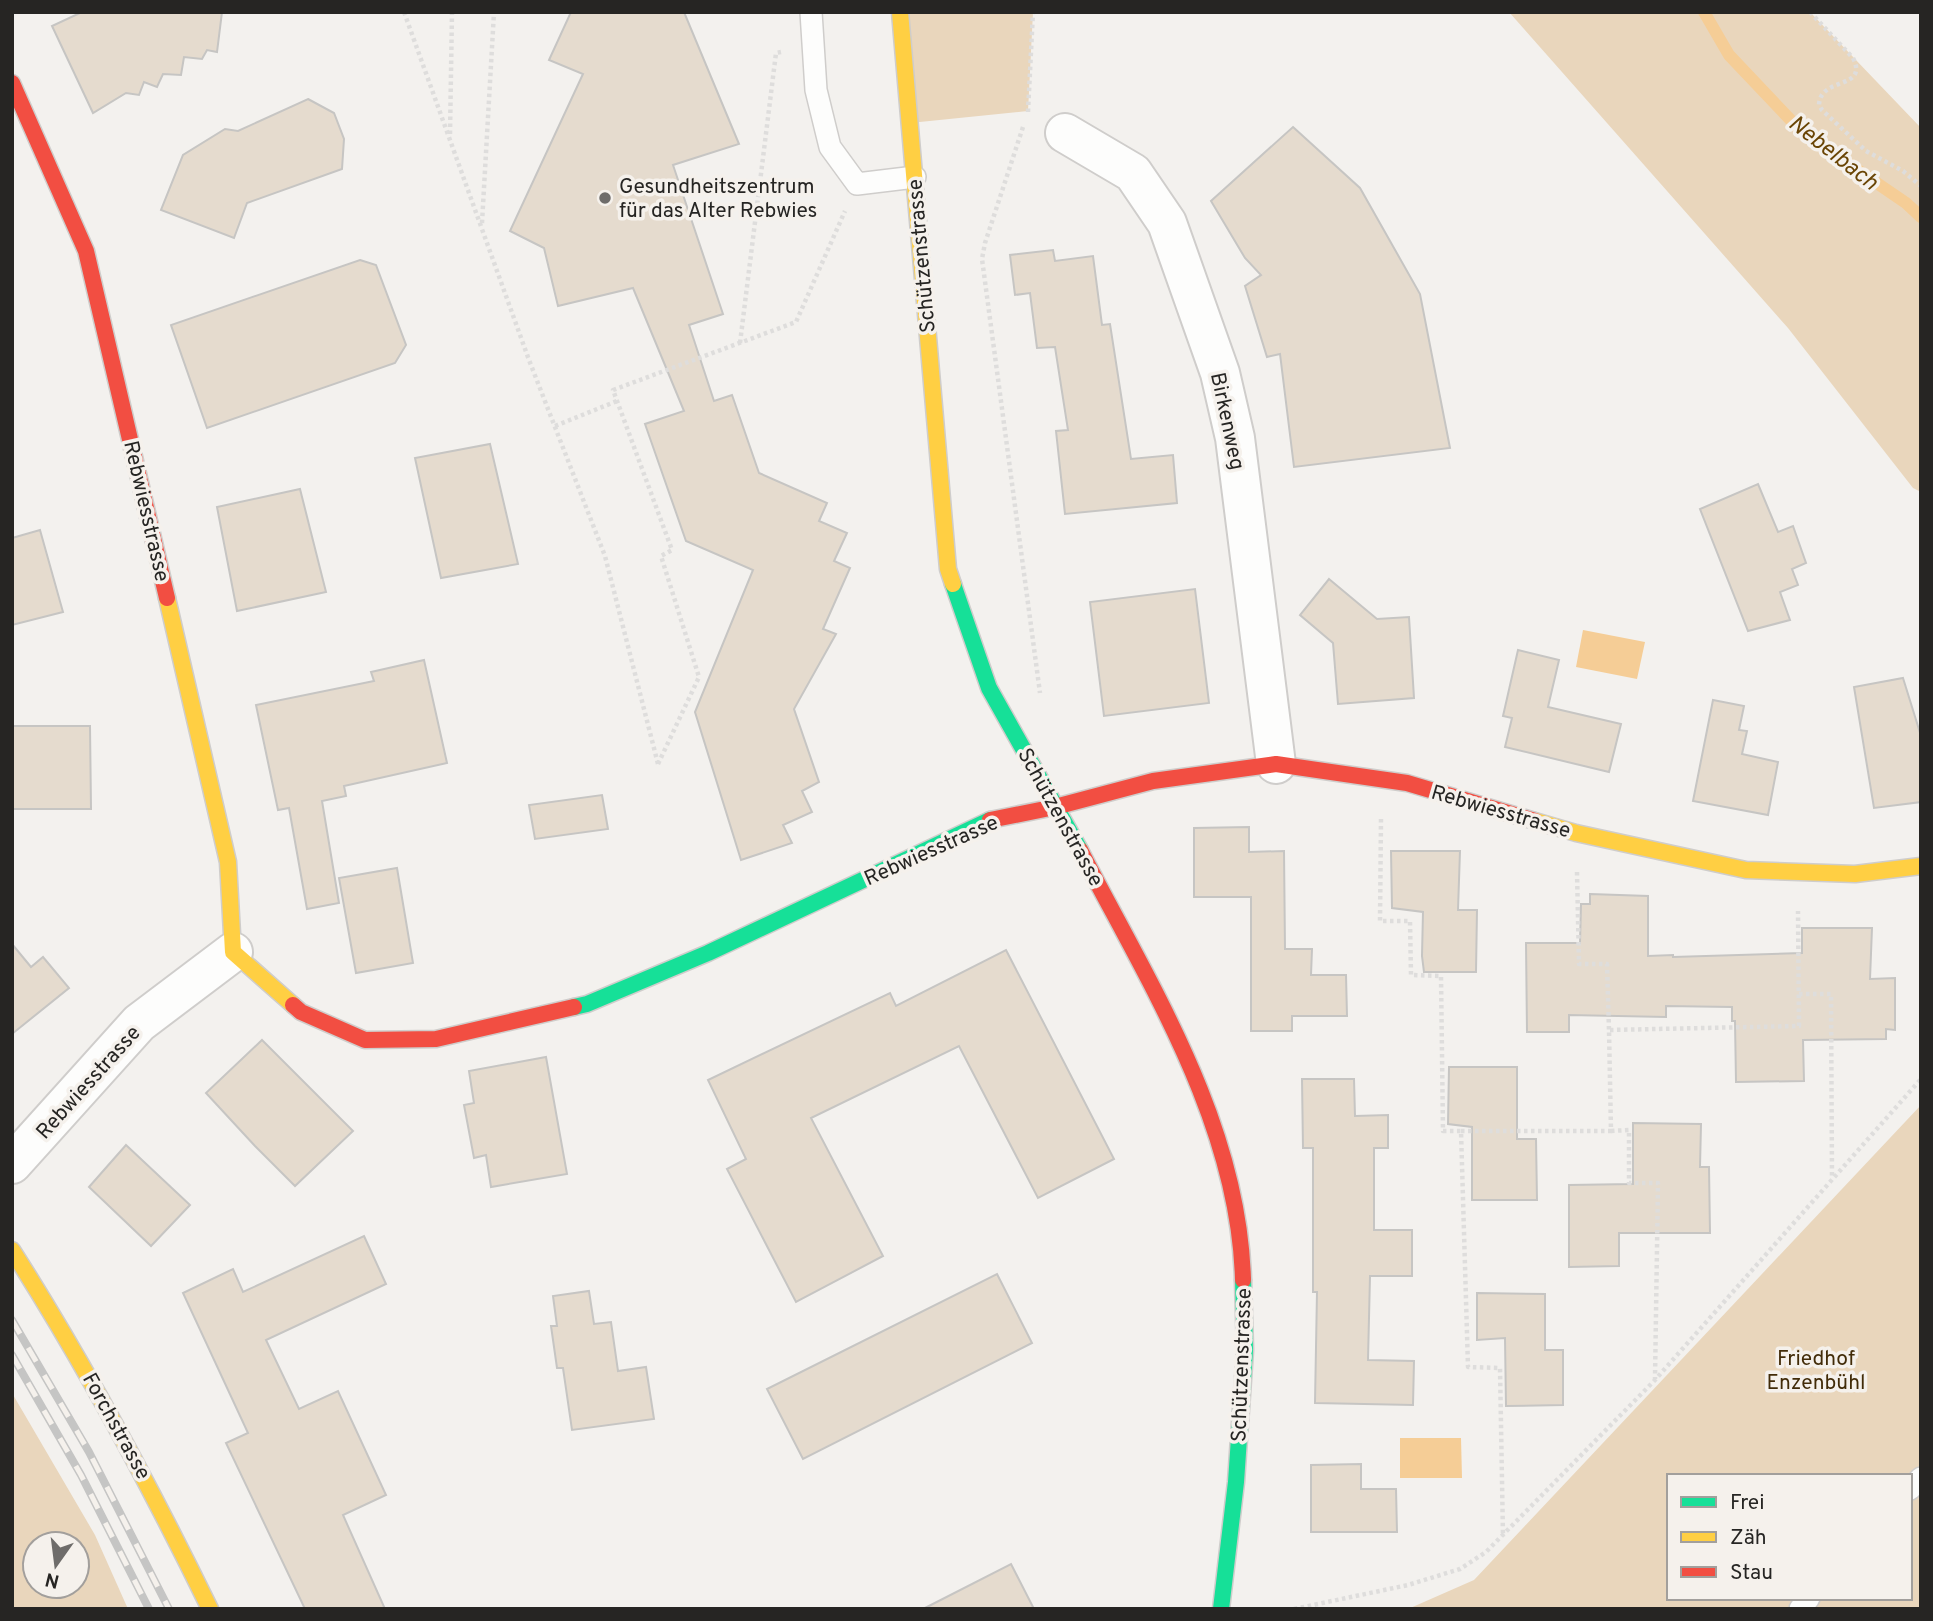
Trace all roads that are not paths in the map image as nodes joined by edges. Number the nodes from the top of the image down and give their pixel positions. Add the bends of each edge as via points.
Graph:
1 (811, 12) edge
2 (900, 12) edge
3 (12, 83) edge
4 (1065, 133) dead end
5 (915, 177) junction
6 (1276, 764) junction
7 (1055, 807) junction
8 (1921, 866) edge
9 (233, 952) junction
10 (12, 1164) edge
11 (12, 1250) edge
12 (210, 1609) edge
13 (1222, 1609) edge

1 - 5 lane via 816,90 830,147 857,184
2 - 5 street, Schützenstrasse
3 - 9 street, Rebwiesstrasse via 86,251 228,862
4 - 6 street, Birkenweg via 1133,173 1167,223 1220,373 1235,438
5 - 7 street, Schützenstrasse via 948,569 989,688
6 - 7 street, Rebwiesstrasse via 1153,781
6 - 8 street, Rebwiesstrasse via 1407,783 1576,833 1746,870 1854,874
7 - 9 street, Rebwiesstrasse via 994,818 708,953 587,1004 436,1039 365,1040 301,1012
7 - 13 street, Schützenstrasse via 1180,1043 1208,1108 1242,1242 1245,1350
9 - 10 street, Rebwiesstrasse via 139,1023
11 - 12 street, Forchstrasse via 83,1364 159,1503

